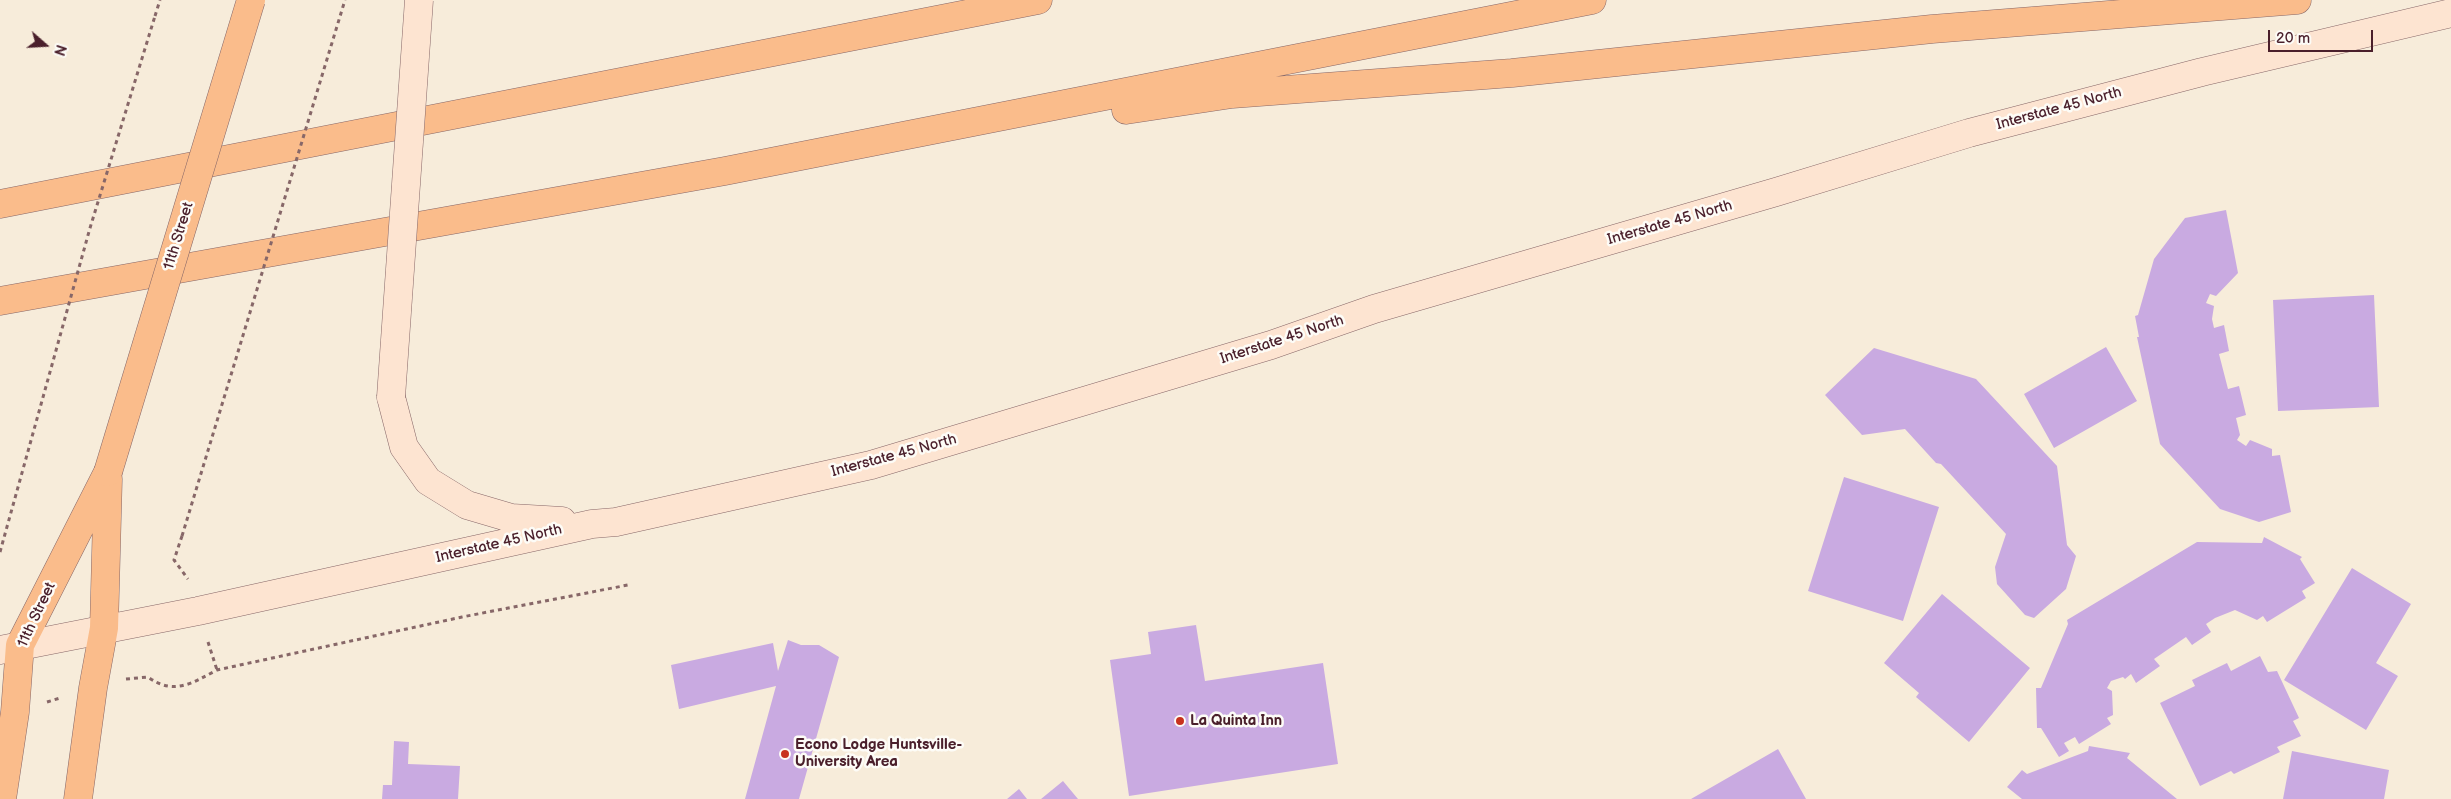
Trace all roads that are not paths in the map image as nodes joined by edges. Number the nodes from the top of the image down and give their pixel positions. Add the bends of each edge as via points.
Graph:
1 (251, 0) edge
2 (419, 0) edge
3 (1038, 0) edge
4 (1592, 0) edge
5 (2297, 0) edge
6 (2451, 13) edge
7 (725, 171) junction
8 (0, 204) edge
9 (0, 301) edge
10 (108, 472) junction
11 (592, 524) junction
12 (104, 628) junction
13 (10, 647) edge
14 (2, 799) edge
15 (78, 799) edge

1 - 10 main road, 11th Street, bridge
2 - 11 main road, bridge via 391,397 404,447 428,480 467,505 512,518
3 - 8 main road
4 - 7 main road
5 - 7 main road via 1932,29 1512,73 1232,94
6 - 11 main road, Interstate 45 North via 2202,72 1968,133 1374,309 1271,345 872,465 616,522
7 - 9 main road
10 - 12 main road, 11th Street
10 - 13 main road, 11th Street
11 - 12 main road, Interstate 45 North via 207,609
12 - 13 main road, Interstate 45 North
12 - 15 main road, 11th Street
13 - 14 main road, 11th Street via 15,712

